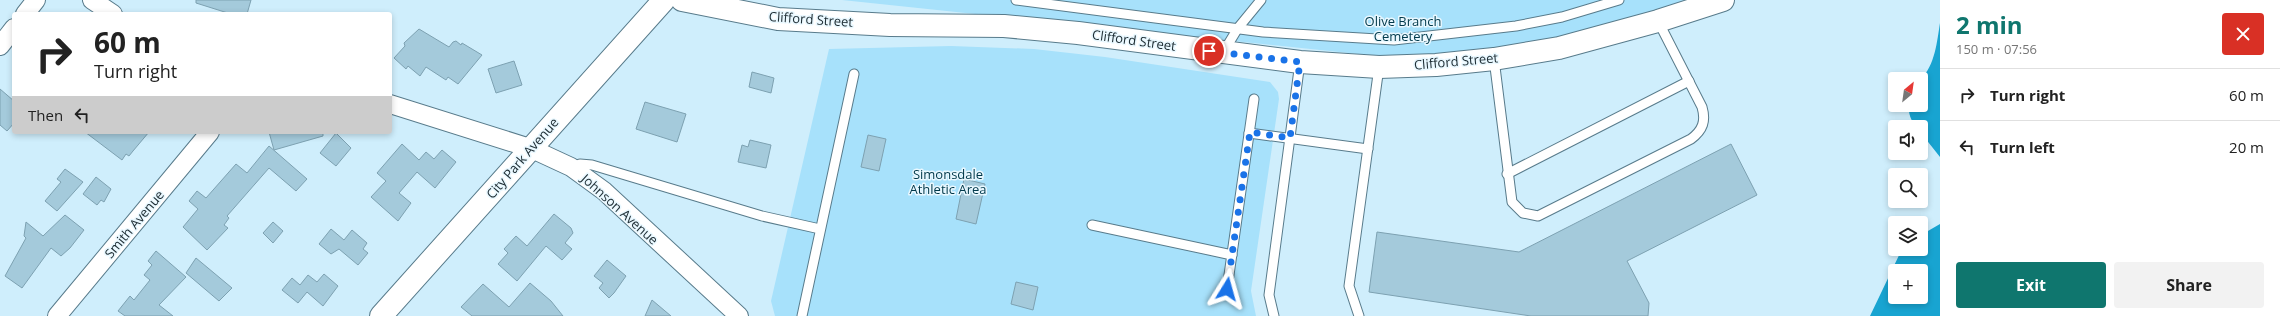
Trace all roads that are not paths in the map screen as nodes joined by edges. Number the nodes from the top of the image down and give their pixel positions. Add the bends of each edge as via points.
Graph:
1 (36, 0) edge
2 (92, 0) edge
3 (664, 0) edge
4 (682, 0) edge
5 (758, 0) edge
6 (1016, 0) edge
7 (1261, 0) edge
8 (1619, 0) edge
9 (1723, 0) edge
10 (27, 12) edge
11 (110, 12) edge
12 (778, 19) junction
13 (1658, 21) junction
14 (1238, 28) junction
15 (12, 31) edge
16 (0, 46) edge
17 (1223, 52) junction
18 (1494, 59) junction
19 (1300, 62) junction
20 (1379, 67) junction
21 (854, 74) dead end
22 (1689, 81) junction
23 (1254, 99) dead end
24 (392, 105) edge
25 (1250, 132) junction
26 (208, 134) edge
27 (1290, 138) junction
28 (530, 148) junction
29 (1368, 149) junction
30 (571, 167) junction
31 (1508, 174) junction
32 (1092, 225) dead end
33 (820, 229) junction
34 (1232, 255) junction
35 (1227, 289) dead end
36 (58, 316) edge
37 (381, 316) edge
38 (738, 316) edge
39 (802, 316) edge
40 (1274, 316) edge
41 (1359, 316) edge

1 - 10 street
2 - 11 street
3 - 28 street, City Park Avenue
4 - 12 street, Clifford Street
5 - 12 street
6 - 14 lane
7 - 14 lane
8 - 14 lane via 1562,17 1516,26 1394,40 1263,32
9 - 13 street, Clifford Street
12 - 17 street, Clifford Street via 890,25 1004,26 1078,32
13 - 18 street, Clifford Street via 1559,48
13 - 22 lane
14 - 17 lane
15 - 16 street
17 - 19 street, Clifford Street
18 - 20 street, Clifford Street
18 - 31 lane
19 - 20 street, Clifford Street
19 - 27 lane
20 - 29 lane
21 - 33 lane
22 - 31 lane
22 - 31 lane via 1705,116 1699,134 1691,139 1538,216 1523,213 1512,202
23 - 25 lane
24 - 28 street, Johnson Avenue
25 - 27 lane
25 - 34 lane
26 - 36 street, Smith Avenue
27 - 29 lane
27 - 40 lane via 1269,295
28 - 30 street, Johnson Avenue
28 - 37 street, City Park Avenue
29 - 41 lane via 1349,286
30 - 33 lane via 580,164 592,165 762,216
30 - 38 street, Johnson Avenue via 604,191
32 - 34 lane
33 - 39 lane
34 - 35 lane

